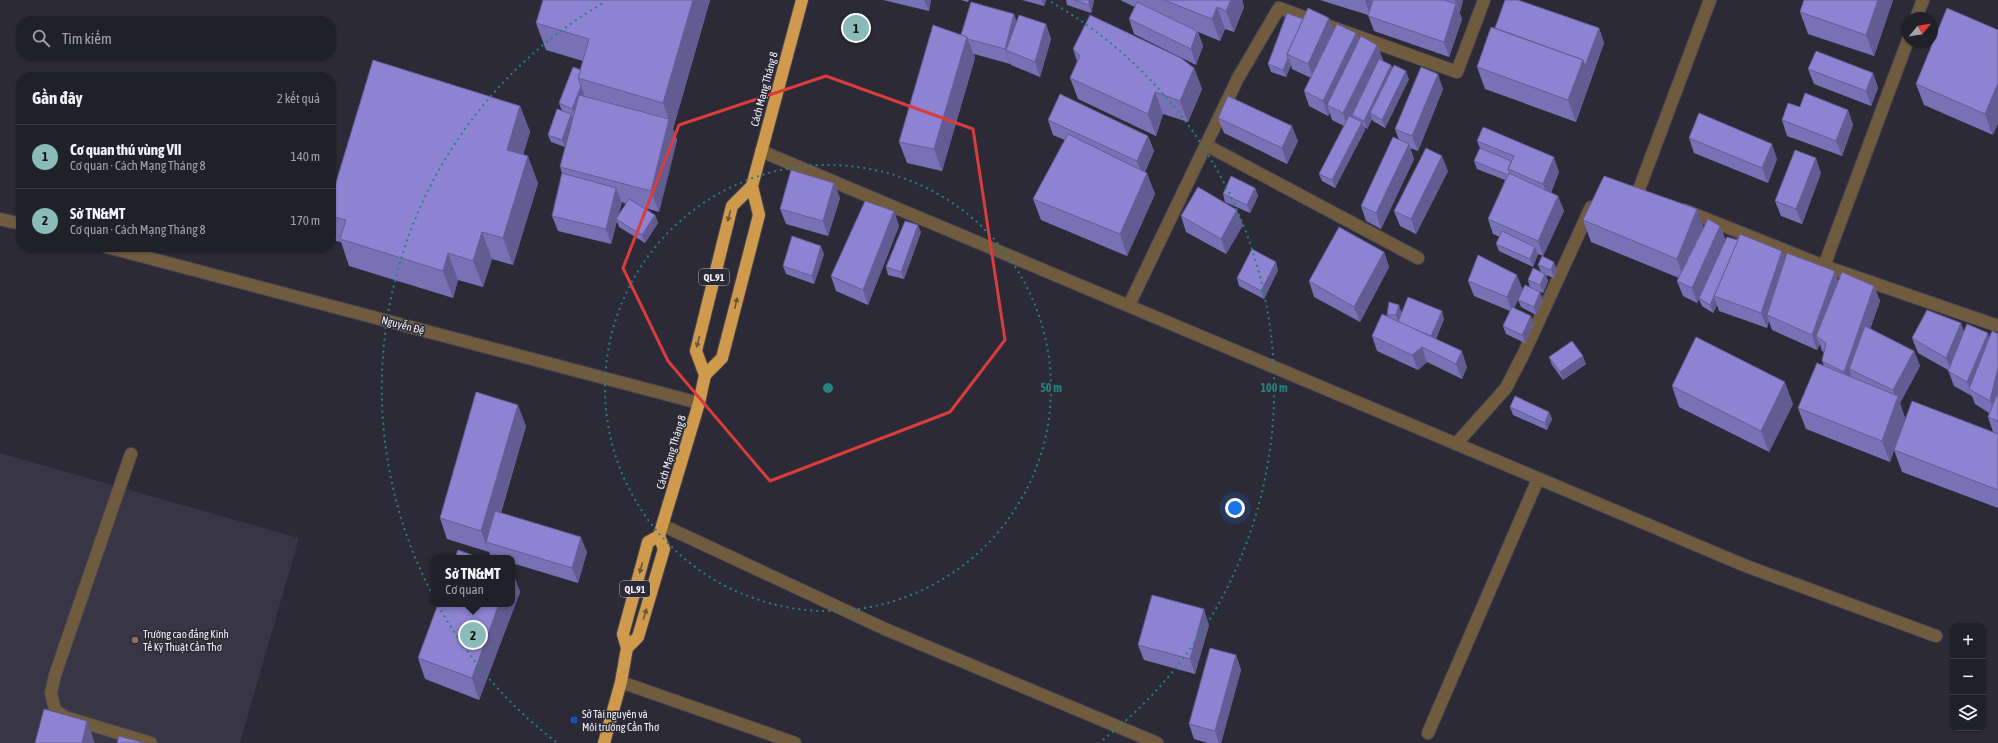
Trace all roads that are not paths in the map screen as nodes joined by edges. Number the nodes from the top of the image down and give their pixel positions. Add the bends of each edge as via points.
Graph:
1 (802, 0) edge
2 (1484, 0) edge
3 (1710, 0) edge
4 (1923, 0) edge
5 (1918, 12) edge
6 (1905, 48) edge
7 (1206, 145) junction
8 (760, 151) junction
9 (752, 186) junction
10 (1624, 186) edge
11 (1638, 192) junction
12 (1652, 197) edge
13 (1594, 199) edge
14 (1674, 206) edge
15 (0, 219) edge
16 (16, 223) edge
17 (126, 252) edge
18 (1418, 258) dead end
19 (1824, 266) junction
20 (1129, 305) junction
21 (1998, 326) edge
22 (705, 375) junction
23 (699, 403) junction
24 (1456, 444) junction
25 (131, 454) dead end
26 (1538, 479) junction
27 (661, 530) junction
28 (1936, 636) dead end
29 (627, 648) junction
30 (621, 682) junction
31 (1428, 734) dead end
32 (151, 743) edge
33 (604, 743) edge
34 (795, 743) edge
35 (1157, 743) edge

1 - 8 highway, Cách Mạng Tháng 8 / QL.91
2 - 7 street via 1457,72 1279,8 1238,78
3 - 11 street
4 - 5 street
6 - 19 street
7 - 18 street
7 - 20 street
8 - 9 highway, Cách Mạng Tháng 8 / QL.91
8 - 20 street
22 -> 9 highway, Cách Mạng Tháng 8 / QL.91 via 722,358 759,215
9 -> 22 highway, QL.91 via 732,206 696,351
10 - 11 street
11 - 12 street
13 - 24 street via 1506,388
14 - 19 street
15 - 16 street
17 - 23 street, Nguyễn Đệ
19 - 21 street
20 - 24 street
22 - 23 highway, Cách Mạng Tháng 8 / QL.91
23 - 27 highway, Cách Mạng Tháng 8 / QL.91
24 - 26 street
25 - 32 street via 54,675 51,693 55,710 65,717
26 - 28 street via 1746,566
26 - 31 street
29 -> 27 highway, Cách Mạng Tháng 8 / QL.91 via 638,637 664,549
27 -> 29 highway, Cách Mạng Tháng 8 / QL.91 via 648,542 623,634
27 - 35 street via 885,629
29 - 30 highway, Cách Mạng Tháng 8 / QL.91
30 - 33 highway, Cách Mạng Tháng 8 / QL.91
30 - 34 street

